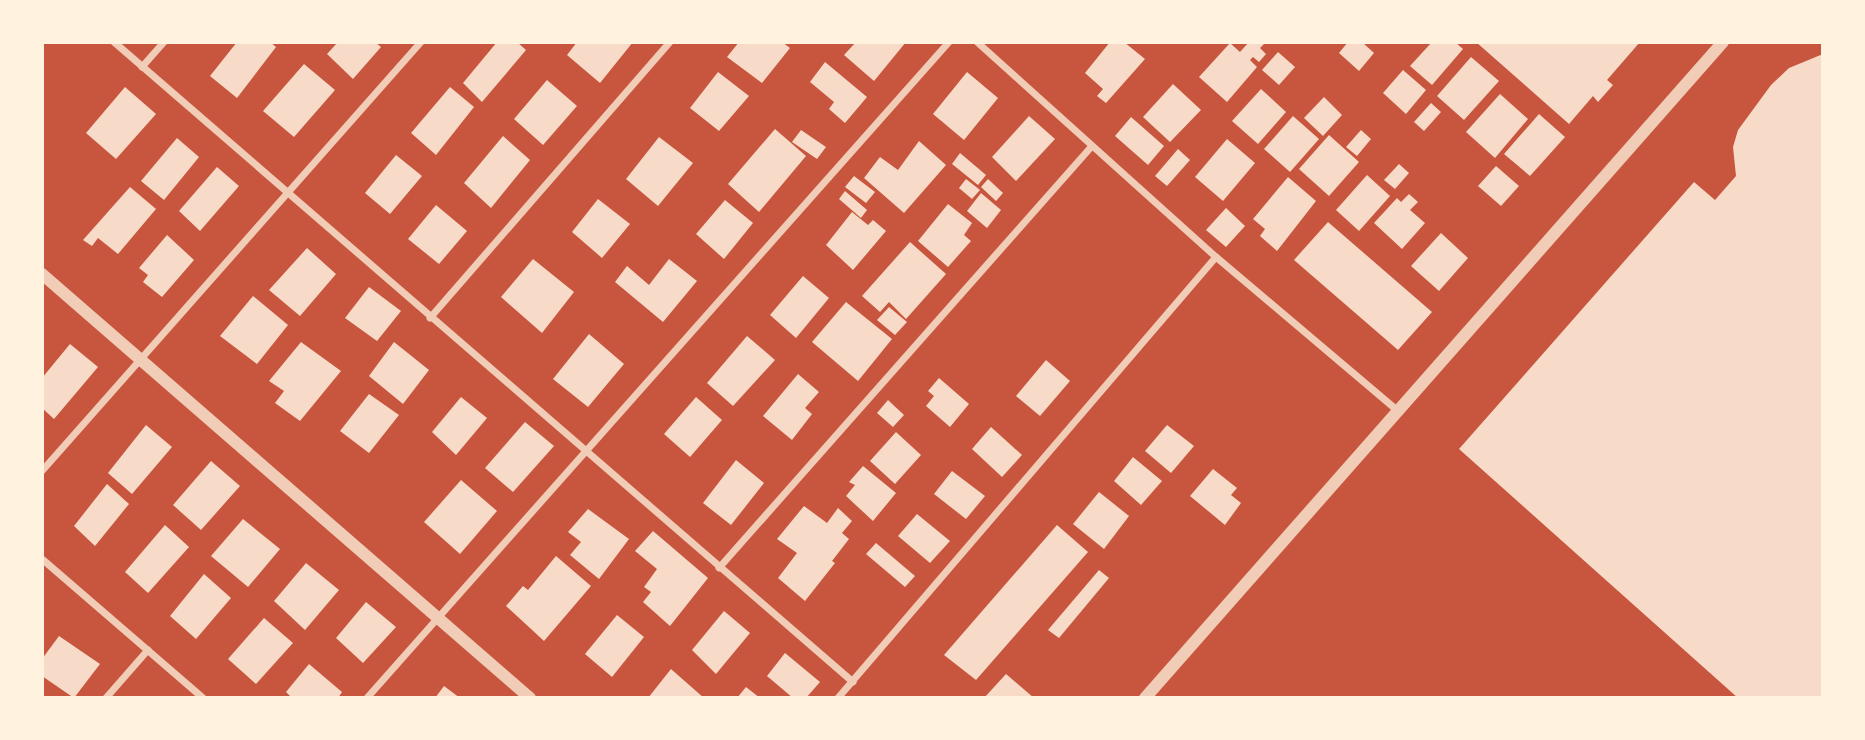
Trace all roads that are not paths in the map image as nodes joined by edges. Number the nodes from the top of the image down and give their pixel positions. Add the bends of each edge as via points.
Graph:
1 (114, 42) edge
2 (164, 42) edge
3 (421, 42) edge
4 (670, 42) edge
5 (949, 42) edge
6 (977, 42) edge
7 (1723, 42) edge
8 (142, 66) junction
9 (1092, 146) junction
10 (287, 194) junction
11 (1216, 257) junction
12 (42, 274) edge
13 (430, 318) junction
14 (140, 360) junction
15 (1398, 411) junction
16 (585, 452) junction
17 (42, 471) edge
18 (42, 559) edge
19 (719, 568) junction
20 (438, 617) junction
21 (148, 650) junction
22 (853, 682) junction
23 (106, 698) edge
24 (204, 698) edge
25 (367, 698) edge
26 (530, 698) edge
27 (838, 698) edge
28 (1145, 698) edge

1 - 8 street
2 - 8 street
3 - 10 street
4 - 13 street
5 - 16 street
6 - 9 street
7 - 15 street
8 - 10 street
9 - 11 street
9 - 19 street
10 - 13 street
10 - 14 street
11 - 15 street
11 - 22 street
12 - 14 street
13 - 16 street
14 - 17 street
14 - 20 street
15 - 28 street
16 - 19 street
16 - 20 street
18 - 21 street
19 - 22 street
20 - 25 street
20 - 26 street
21 - 23 street
21 - 24 street
22 - 27 street

